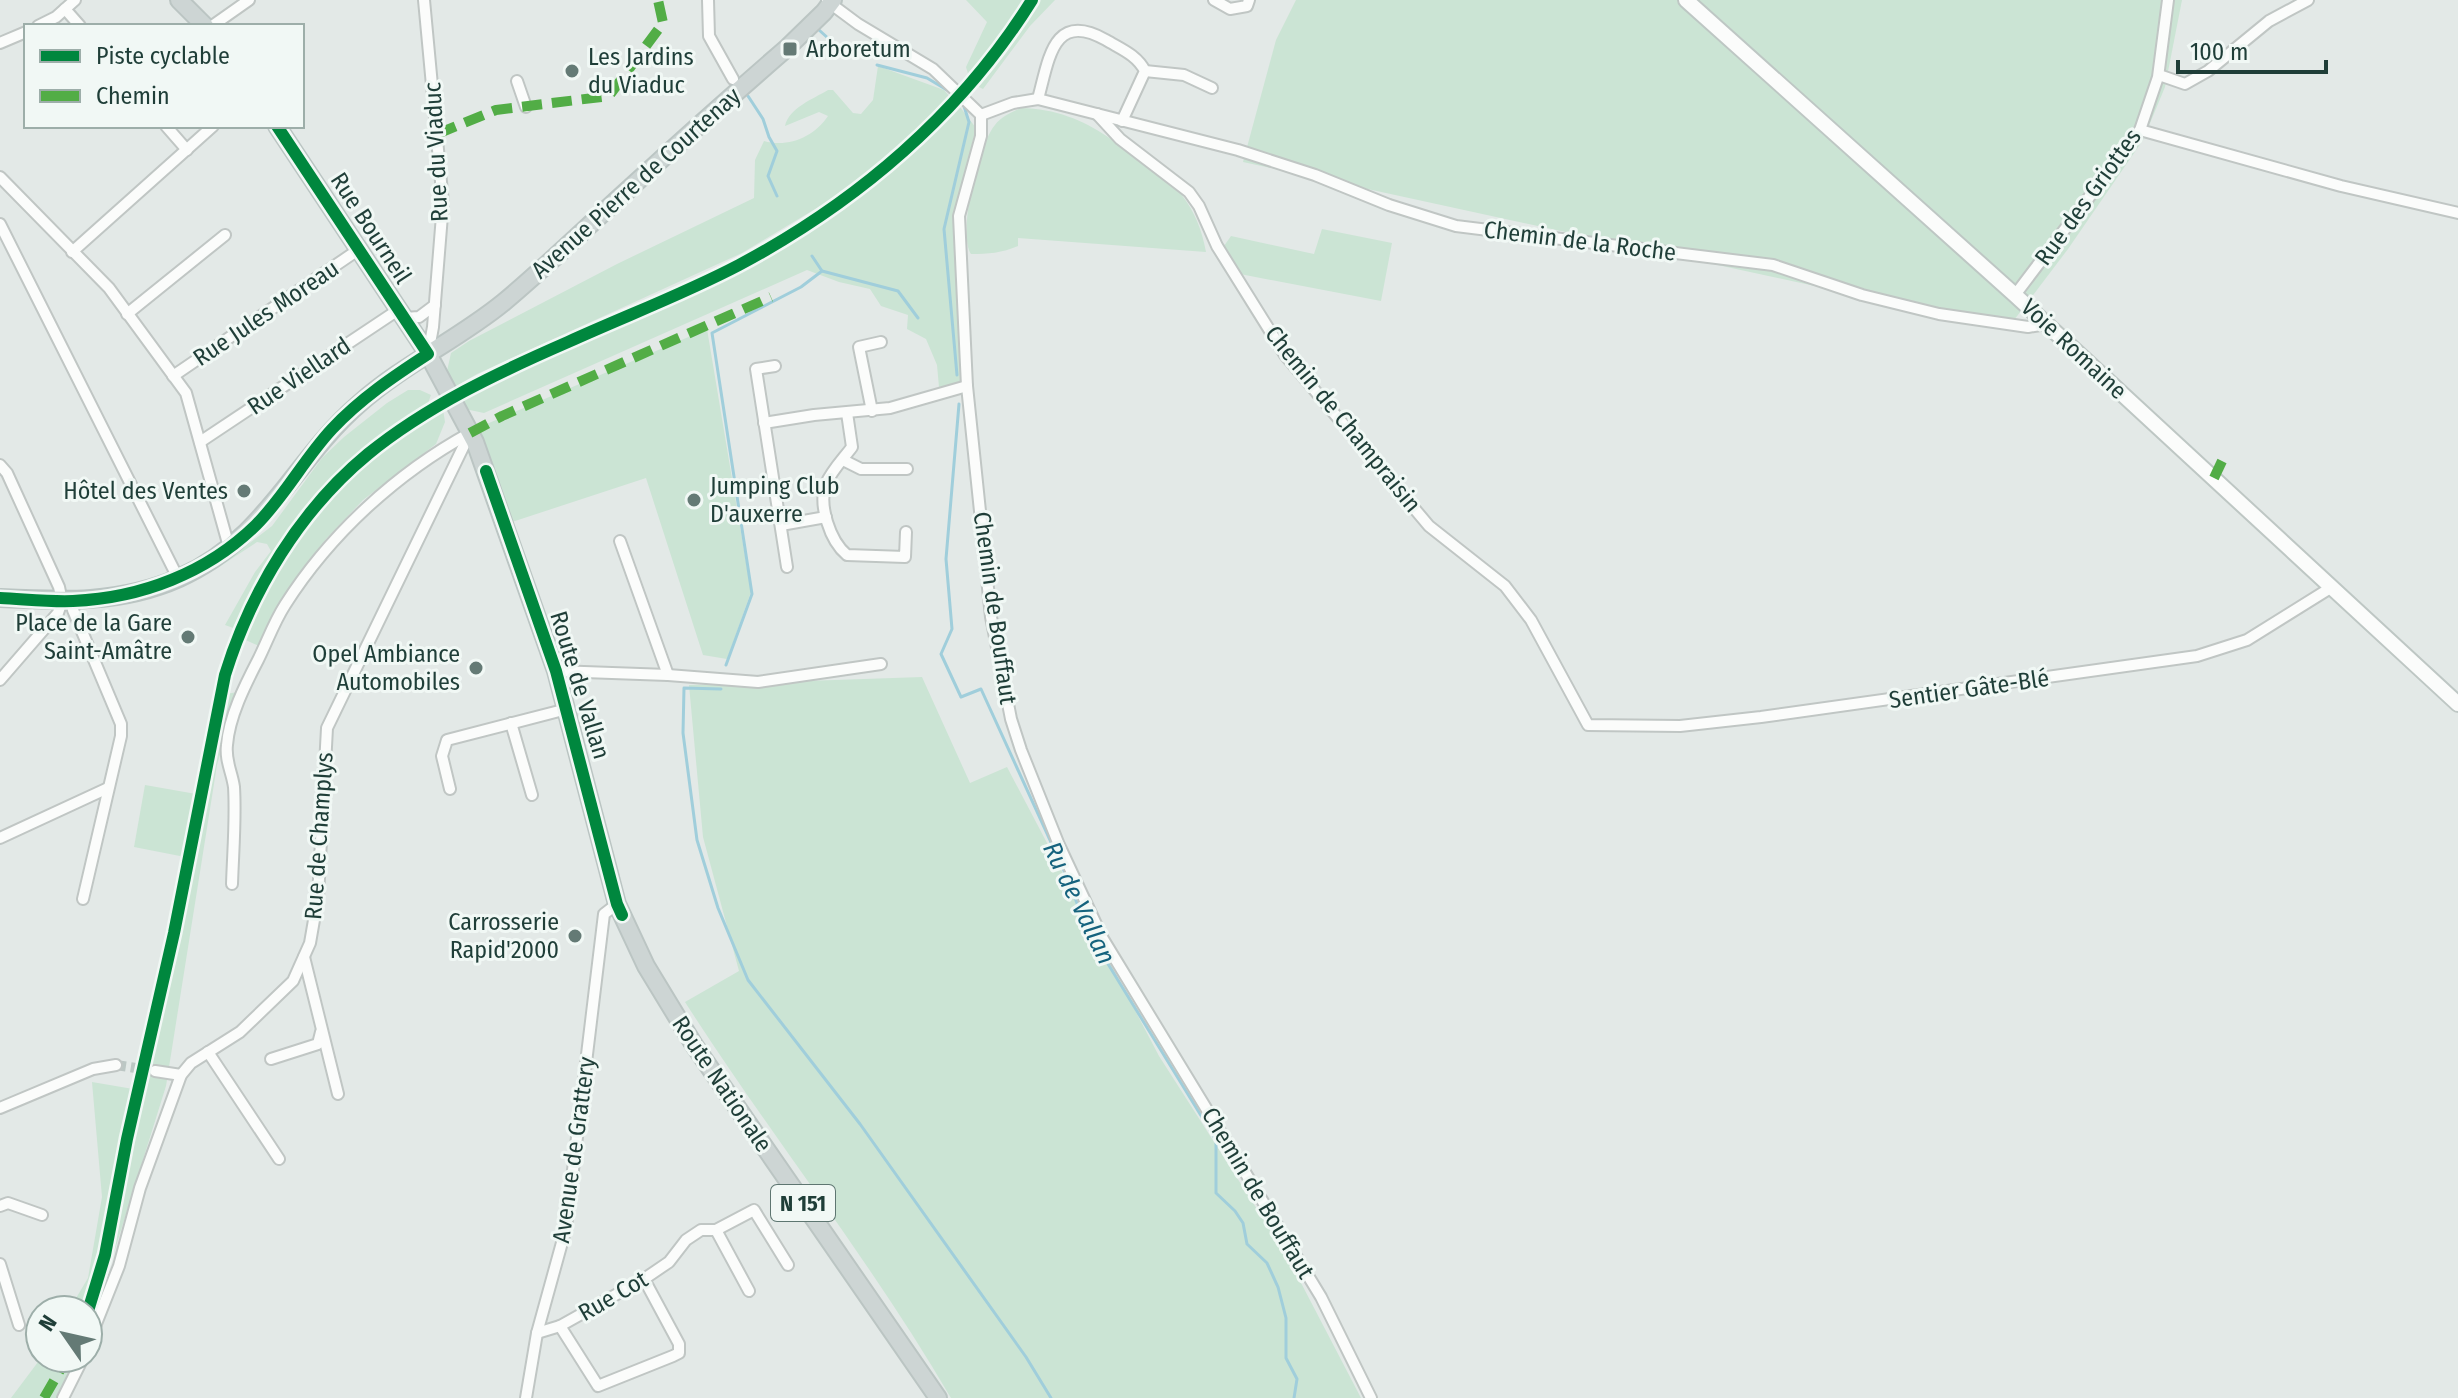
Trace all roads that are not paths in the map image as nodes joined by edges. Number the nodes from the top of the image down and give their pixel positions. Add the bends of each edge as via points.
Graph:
1 (75, 0) edge
2 (179, 0) edge
3 (249, 0) edge
4 (424, 0) edge
5 (708, 0) edge
6 (1214, 0) edge
7 (1249, 0) edge
8 (1686, 0) edge
9 (2168, 0) edge
10 (2308, 0) edge
11 (830, 2) edge
12 (65, 9) junction
13 (42, 24) edge
14 (78, 24) edge
15 (203, 24) edge
16 (215, 24) edge
17 (24, 33) edge
18 (0, 43) edge
19 (1145, 71) junction
20 (2159, 75) junction
21 (733, 79) dead end
22 (517, 81) dead end
23 (1212, 88) dead end
24 (1038, 99) junction
25 (526, 107) dead end
26 (1097, 114) junction
27 (981, 115) junction
28 (1122, 121) junction
29 (168, 128) edge
30 (211, 128) edge
31 (278, 128) edge
32 (2140, 130) junction
33 (187, 150) junction
34 (0, 177) edge
35 (2458, 213) edge
36 (0, 224) edge
37 (225, 235) dead end
38 (358, 250) junction
39 (72, 252) junction
40 (2015, 295) junction
41 (435, 305) junction
42 (127, 314) junction
43 (401, 314) junction
44 (2045, 322) junction
45 (450, 339) junction
46 (881, 342) dead end
47 (428, 354) junction
48 (775, 366) dead end
49 (173, 376) junction
50 (439, 376) junction
51 (959, 388) junction
52 (872, 411) junction
53 (847, 413) junction
54 (764, 423) junction
55 (473, 438) junction
56 (200, 442) junction
57 (843, 460) junction
58 (1, 467) edge
59 (907, 469) dead end
60 (826, 517) junction
61 (781, 525) junction
62 (906, 532) dead end
63 (620, 541) dead end
64 (229, 547) junction
65 (787, 567) dead end
66 (178, 578) junction
67 (2332, 587) junction
68 (0, 598) edge
69 (67, 601) junction
70 (881, 664) dead end
71 (556, 671) junction
72 (668, 675) junction
73 (0, 680) edge
74 (2458, 704) edge
75 (567, 709) junction
76 (511, 723) junction
77 (1588, 725) joint
78 (108, 788) junction
79 (450, 789) dead end
80 (532, 795) dead end
81 (0, 838) edge
82 (232, 884) dead end
83 (83, 899) dead end
84 (617, 904) junction
85 (304, 957) junction
86 (670, 1008) joint
87 (321, 1031) junction
88 (208, 1052) junction
89 (271, 1059) dead end
90 (116, 1065) tunnel mouth
91 (155, 1071) tunnel mouth
92 (181, 1075) junction
93 (338, 1094) dead end
94 (0, 1108) edge
95 (279, 1159) dead end
96 (0, 1206) edge
97 (42, 1215) dead end
98 (716, 1230) junction
99 (0, 1264) edge
100 (788, 1265) dead end
101 (644, 1279) junction
102 (749, 1291) dead end
103 (104, 1304) edge
104 (19, 1325) dead end
105 (560, 1326) junction
106 (537, 1333) junction
107 (75, 1374) edge
108 (63, 1398) edge
109 (526, 1398) edge
110 (938, 1398) edge
111 (1371, 1398) edge

1 - 12 street
2 - 15 main road
3 - 16 street
4 - 41 street, Rue du Viaduc via 443,203
5 - 21 street via 709,36
6 - 7 street via 1230,9 1247,6
8 - 40 main road, Voie Romaine
9 - 20 street, Rue des Griottes
10 - 20 street via 2269,21 2185,84
11 - 27 street via 933,69
11 - 45 main road, Avenue Pierre de Courtenay via 788,47 507,299
12 - 13 street
12 - 14 street
17 - 18 street
19 - 23 street via 1184,75
19 - 24 street via 1135,57 1093,32 1077,29 1063,36 1050,55
19 - 28 street
20 - 32 street, Rue des Griottes
22 - 25 street
24 - 26 street, Chemin de la Roche
24 - 27 street, Chemin de la Roche
26 - 28 street, Chemin de la Roche
26 - 77 street, Chemin de Champraisin via 1120,139 1189,192 1285,355 1429,526 1505,586 1531,620
27 - 51 street, Chemin de Bouffaut via 981,136 959,216
28 - 44 street, Chemin de la Roche via 1238,150 1456,226 1773,265 1939,314 2028,327
29 - 33 street
30 - 33 street
31 - 38 main road, Rue Bourneil / N 151
32 - 35 street
32 - 40 street, Rue des Griottes
33 - 39 street
34 - 39 street
36 - 66 street
37 - 42 street
38 - 43 main road, Rue Bourneil / N 151
38 - 49 street, Rue Jules Moreau
39 - 42 street
40 - 44 main road, Voie Romaine
41 - 43 street via 419,317
41 - 47 street, Rue du Viaduc
42 - 49 street
43 - 47 main road, Rue Bourneil / N 151
43 - 56 street, Rue Viellard
44 - 67 main road, Voie Romaine
45 - 47 main road, Avenue Pierre de Courtenay
45 - 50 main road
46 - 52 street via 859,347
47 - 50 main road, N 151
47 - 64 main road, Avenue Pierre de Courtenay via 339,422 266,514
48 - 54 street via 756,369
49 - 56 street via 186,393
50 - 55 main road, N 151
51 - 52 street
51 - 111 street, Chemin de Bouffaut via 991,617 1011,719 1036,789 1103,939 1321,1297
52 - 53 street
53 - 54 street
53 - 57 street via 852,447
54 - 61 street
55 - 71 main road, Route de Vallan / N 151
55 - 82 street via 445,446 376,500 326,549 284,607 229,732 227,766 235,817
55 - 85 street, Rue de Champlys via 327,728 318,897
56 - 64 street
57 - 59 street via 861,469
57 - 60 street via 825,486
58 - 69 street
60 - 61 street
60 - 62 street via 847,555 905,557
61 - 65 street
63 - 72 street
64 - 66 main road, Avenue Pierre de Courtenay
66 - 69 main road, Avenue Pierre de Courtenay via 114,597
67 - 74 main road, Voie Romaine
67 - 77 street, Sentier Gâte-Blé via 2247,640 2197,656 1680,726
68 - 69 main road, Avenue Pierre de Courtenay
69 - 73 street
69 - 78 street via 121,724
70 - 72 street via 758,682
71 - 72 street
71 - 75 main road, Route de Vallan / N 151
75 - 76 street
75 - 84 main road, Route de Vallan / N 151
76 - 79 street via 447,740 442,756
76 - 80 street
78 - 81 street
78 - 83 street
84 - 86 main road, Route de Vallan / N 151
84 - 106 street, Avenue de Grattery via 604,914 566,1228
85 - 87 street
85 - 88 street, Rue de Champlys via 293,981 240,1032
86 - 110 main road, Route Nationale / N 151
87 - 89 street via 318,1044
87 - 93 street
88 - 92 street, Rue de Champlys
88 - 95 street
90 - 94 street via 93,1069
91 - 92 street
92 - 103 street, Rue de Champlys
96 - 97 street via 8,1203
98 - 100 street, Rue Cot via 754,1210
98 - 101 street, Rue Cot via 701,1230 686,1240 669,1262
98 - 102 street
99 - 104 street
101 - 105 street, Rue Cot
101 - 105 street via 679,1353 598,1386
105 - 106 street, Rue Cot
106 - 109 street, Avenue de Grattery
107 - 108 street

